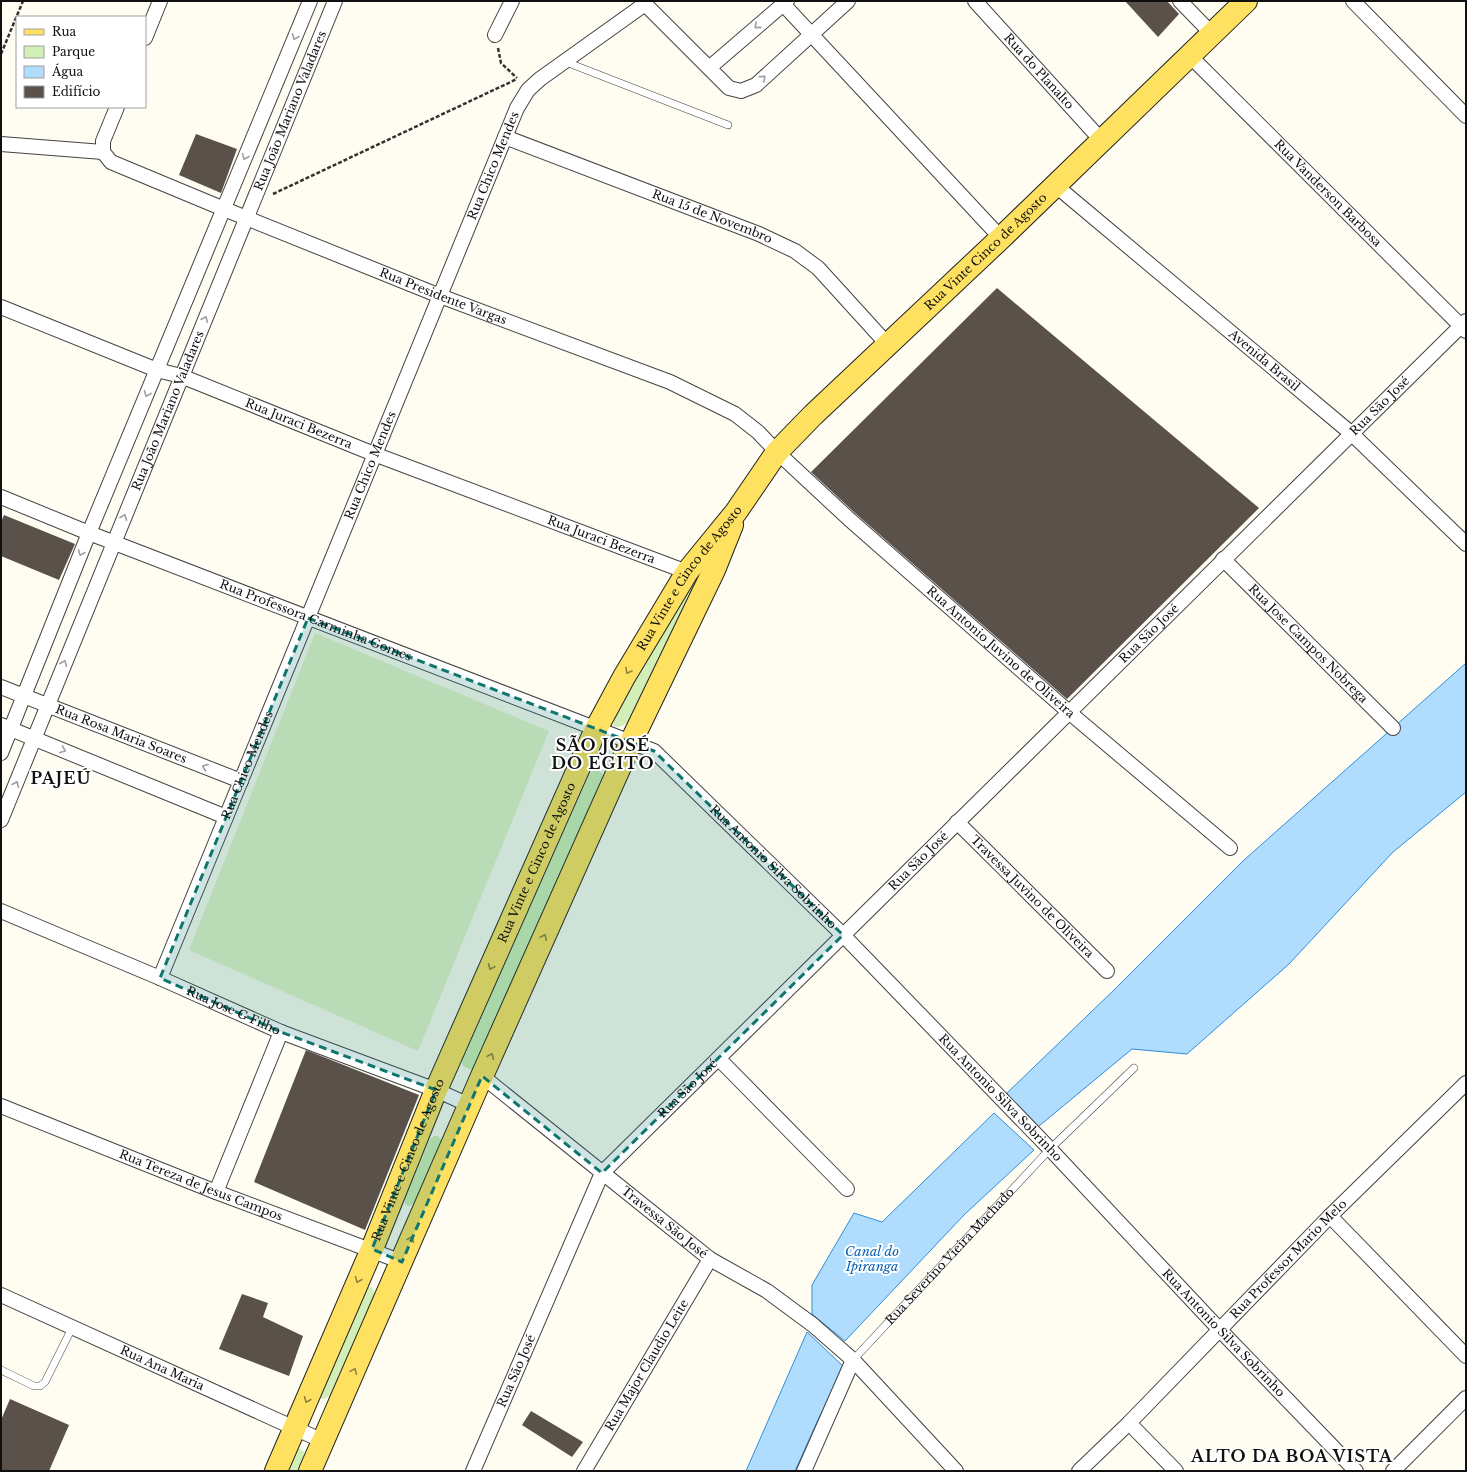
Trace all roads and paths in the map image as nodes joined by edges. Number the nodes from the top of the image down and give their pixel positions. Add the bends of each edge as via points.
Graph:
1 (23, 1) edge
2 (160, 1) edge
3 (310, 1) edge
4 (335, 1) edge
5 (512, 1) edge
6 (848, 1) edge
7 (975, 1) edge
8 (1180, 1) edge
9 (1246, 1) edge
10 (1353, 1) edge
11 (785, 2) edge
12 (644, 3) edge
13 (17, 16) edge
14 (16, 18) edge
15 (811, 34) junction
16 (1212, 34) junction
17 (495, 35) joint
18 (146, 36) edge
19 (1, 54) edge
20 (1189, 55) junction
21 (566, 62) junction
22 (708, 68) junction
23 (517, 78) junction
24 (540, 79) junction
25 (117, 108) edge
26 (1466, 116) edge
27 (728, 125) dead end
28 (505, 137) junction
29 (1102, 141) junction
30 (1, 144) edge
31 (103, 152) junction
32 (1055, 185) junction
33 (253, 203) junction
34 (224, 209) junction
35 (247, 218) junction
36 (1001, 238) junction
37 (440, 296) junction
38 (1, 307) edge
39 (1464, 326) edge
40 (888, 345) junction
41 (156, 370) junction
42 (181, 376) junction
43 (1352, 434) junction
44 (776, 452) junction
45 (374, 454) junction
46 (1, 497) edge
47 (736, 512) junction
48 (89, 533) junction
49 (114, 542) junction
50 (1466, 544) edge
51 (1223, 559) junction
52 (687, 572) junction
53 (308, 618) junction
54 (1, 687) edge
55 (24, 696) junction
56 (47, 705) junction
57 (1070, 713) junction
58 (6, 727) edge
59 (1393, 728) dead end
60 (596, 729) junction
61 (35, 738) junction
62 (631, 742) junction
63 (1, 753) edge
64 (241, 781) junction
65 (226, 817) junction
66 (1, 820) edge
67 (957, 822) junction
68 (1230, 848) dead end
69 (1, 911) edge
70 (843, 935) junction
71 (1108, 971) dead end
72 (160, 978) junction
73 (281, 1032) junction
74 (719, 1059) junction
75 (1134, 1068) dead end
76 (482, 1076) junction
77 (1466, 1083) edge
78 (436, 1090) junction
79 (469, 1105) junction
80 (1, 1106) edge
81 (1050, 1149) junction
82 (602, 1173) junction
83 (847, 1189) dead end
84 (216, 1192) junction
85 (1330, 1216) junction
86 (372, 1249) junction
87 (710, 1259) junction
88 (402, 1262) junction
89 (1, 1296) edge
90 (72, 1328) junction
91 (1219, 1328) junction
92 (1466, 1356) edge
93 (853, 1360) junction
94 (1, 1370) edge
95 (1466, 1398) edge
96 (1129, 1423) junction
97 (295, 1428) junction
98 (323, 1441) junction
99 (276, 1471) edge
100 (310, 1471) edge
101 (473, 1471) edge
102 (584, 1471) edge
103 (804, 1471) edge
104 (956, 1471) edge
105 (1079, 1471) edge
106 (1176, 1471) edge
107 (1356, 1471) edge
108 (1393, 1471) edge

1 - 13 path
2 - 18 street
3 -> 34 street, Rua João Mariano Valadares
4 - 33 street, Rua João Mariano Valadares
5 - 17 street
6 - 15 street
7 - 29 street, Rua do Planalto
8 - 16 street
9 - 16 main road, Rua Vinte Cinco de Agosto
10 - 26 street
11 - 15 street
11 -> 22 street
12 - 21 street, Rua Chico Mendes
12 - 22 street
14 - 19 path
22 -> 15 street via 729,88 741,91 756,85
15 - 36 street
16 - 20 main road, Rua Vinte Cinco de Agosto
17 - 23 path via 501,63
20 - 29 main road, Rua Vinte Cinco de Agosto
20 - 39 street, Rua Vanderson Barbosa
21 - 24 street, Rua Chico Mendes
21 - 27 lane
23 - 24 path
23 - 33 path
24 - 28 street, Rua Chico Mendes via 528,90 517,108
25 - 31 street via 103,141
28 - 37 street, Rua Chico Mendes
28 - 40 street, Rua 15 de Novembro via 759,234 795,251 818,268
29 - 32 main road, Rua Vinte Cinco de Agosto
30 - 31 street
31 - 34 street, Rua Presidente Vargas via 110,162
32 - 36 main road, Rua Vinte Cinco de Agosto
32 - 43 street, Avenida Brasil
33 - 35 street, Rua João Mariano Valadares
34 - 35 street, Rua Presidente Vargas
34 - 41 street, Rua João Mariano Valadares
35 - 37 street, Rua Presidente Vargas
42 -> 35 street, Rua João Mariano Valadares
36 - 40 main road, Rua Vinte Cinco de Agosto
37 - 44 street, Rua Presidente Vargas via 670,382 735,414 758,432
37 - 45 street, Rua Chico Mendes
38 - 41 street, Rua Juraci Bezerra
39 - 43 street, Rua São José
40 - 44 main road, Rua Vinte Cinco de Agosto
41 - 42 street, Rua Juraci Bezerra
41 -> 48 street, Rua João Mariano Valadares
42 - 45 street, Rua Juraci Bezerra
49 -> 42 street, Rua João Mariano Valadares
43 - 50 street, Avenida Brasil
43 - 51 street, Rua São José
44 - 47 main road, Rua Vinte Cinco de Agosto
44 - 57 street, Rua Antonio Juvino de Oliveira
45 - 52 street, Rua Juraci Bezerra
45 - 53 street, Rua Chico Mendes
46 - 48 street, Rua Professora Carminha Gomes
47 - 52 main road, Rua Vinte e Cinco de Agosto
47 - 62 main road, Rua Vinte e Cinco de Agosto via 726,542
48 - 49 street, Rua Professora Carminha Gomes
48 -> 55 street, Rua João Mariano Valadares
49 - 53 street, Rua Professora Carminha Gomes
56 -> 49 street, Rua João Mariano Valadares
51 - 57 street, Rua São José
51 - 59 street, Rua Jose Campos Nobrega
52 -> 60 main road, Rua Vinte e Cinco de Agosto
53 - 60 street, Rua Professora Carminha Gomes
53 - 64 street, Rua Chico Mendes
54 - 55 street, Rua Rosa Maria Soares
55 - 56 street, Rua Rosa Maria Soares
55 - 58 street, Rua João Mariano Valadares
56 - 61 street, Rua João Mariano Valadares
64 -> 56 street, Rua Rosa Maria Soares
57 - 67 street, Rua São José
57 - 68 street, Rua Antonio Juvino de Oliveira
58 - 61 street
58 - 63 street, Rua João Mariano Valadares
60 - 62 street, Rua Professora Carminha Gomes
60 -> 78 main road, Rua Vinte e Cinco de Agosto
61 -> 65 street
66 -> 61 street, Rua João Mariano Valadares
62 - 70 street, Rua Antonio Silva Sobrinho via 654,751
76 -> 62 main road, Rua Vinte e Cinco de Agosto
64 - 65 street, Rua Chico Mendes
65 - 72 street, Rua Chico Mendes
67 - 70 street, Rua São José
67 - 71 street, Travessa Juvino de Oliveira
69 - 72 street, Rua Jose G Filho
70 - 74 street, Rua São José
70 - 81 street, Rua Antonio Silva Sobrinho
72 - 73 street, Rua Jose G Filho
73 - 78 street, Rua Jose G Filho
73 - 84 street
74 - 82 street, Rua São José
74 - 83 street
75 - 81 lane, Rua Severino Vieira Machado
76 - 79 main road, Rua Vinte e Cinco de Agosto
76 - 82 street, Travessa São José
77 - 85 street, Rua Professor Mario Melo
78 - 79 street, Rua Jose G Filho
78 - 86 main road, Rua Vinte e Cinco de Agosto
88 -> 79 main road, Rua Vinte e Cinco de Agosto
80 - 84 street, Rua Tereza de Jesus Campos
81 - 91 street, Rua Antonio Silva Sobrinho
81 - 93 lane, Rua Severino Vieira Machado
82 - 87 street, Travessa São José
82 - 101 street, Rua São José
84 - 86 street, Rua Tereza de Jesus Campos
85 - 91 street, Rua Professor Mario Melo
85 - 92 street
86 - 88 street, Rua Tereza de Jesus Campos
86 -> 97 main road, Rua Vinte e Cinco de Agosto
87 - 93 street, Travessa São José via 767,1291 813,1325
87 - 102 street, Rua Major Claudio Leite
98 -> 88 main road, Rua Vinte e Cinco de Agosto
89 - 90 street, Rua Ana Maria
90 - 94 lane via 45,1382 40,1386 34,1386
90 - 97 street, Rua Ana Maria
91 - 96 street, Rua Professor Mario Melo
91 - 107 street, Rua Antonio Silva Sobrinho
93 - 103 street, Rua Severino Vieira Machado
93 - 104 street, Travessa São José
95 - 108 street
96 - 105 street, Rua Professor Mario Melo
96 - 106 street
97 - 98 street, Rua Ana Maria
97 - 99 main road, Rua Vinte e Cinco de Agosto
98 - 100 main road, Rua Vinte e Cinco de Agosto

